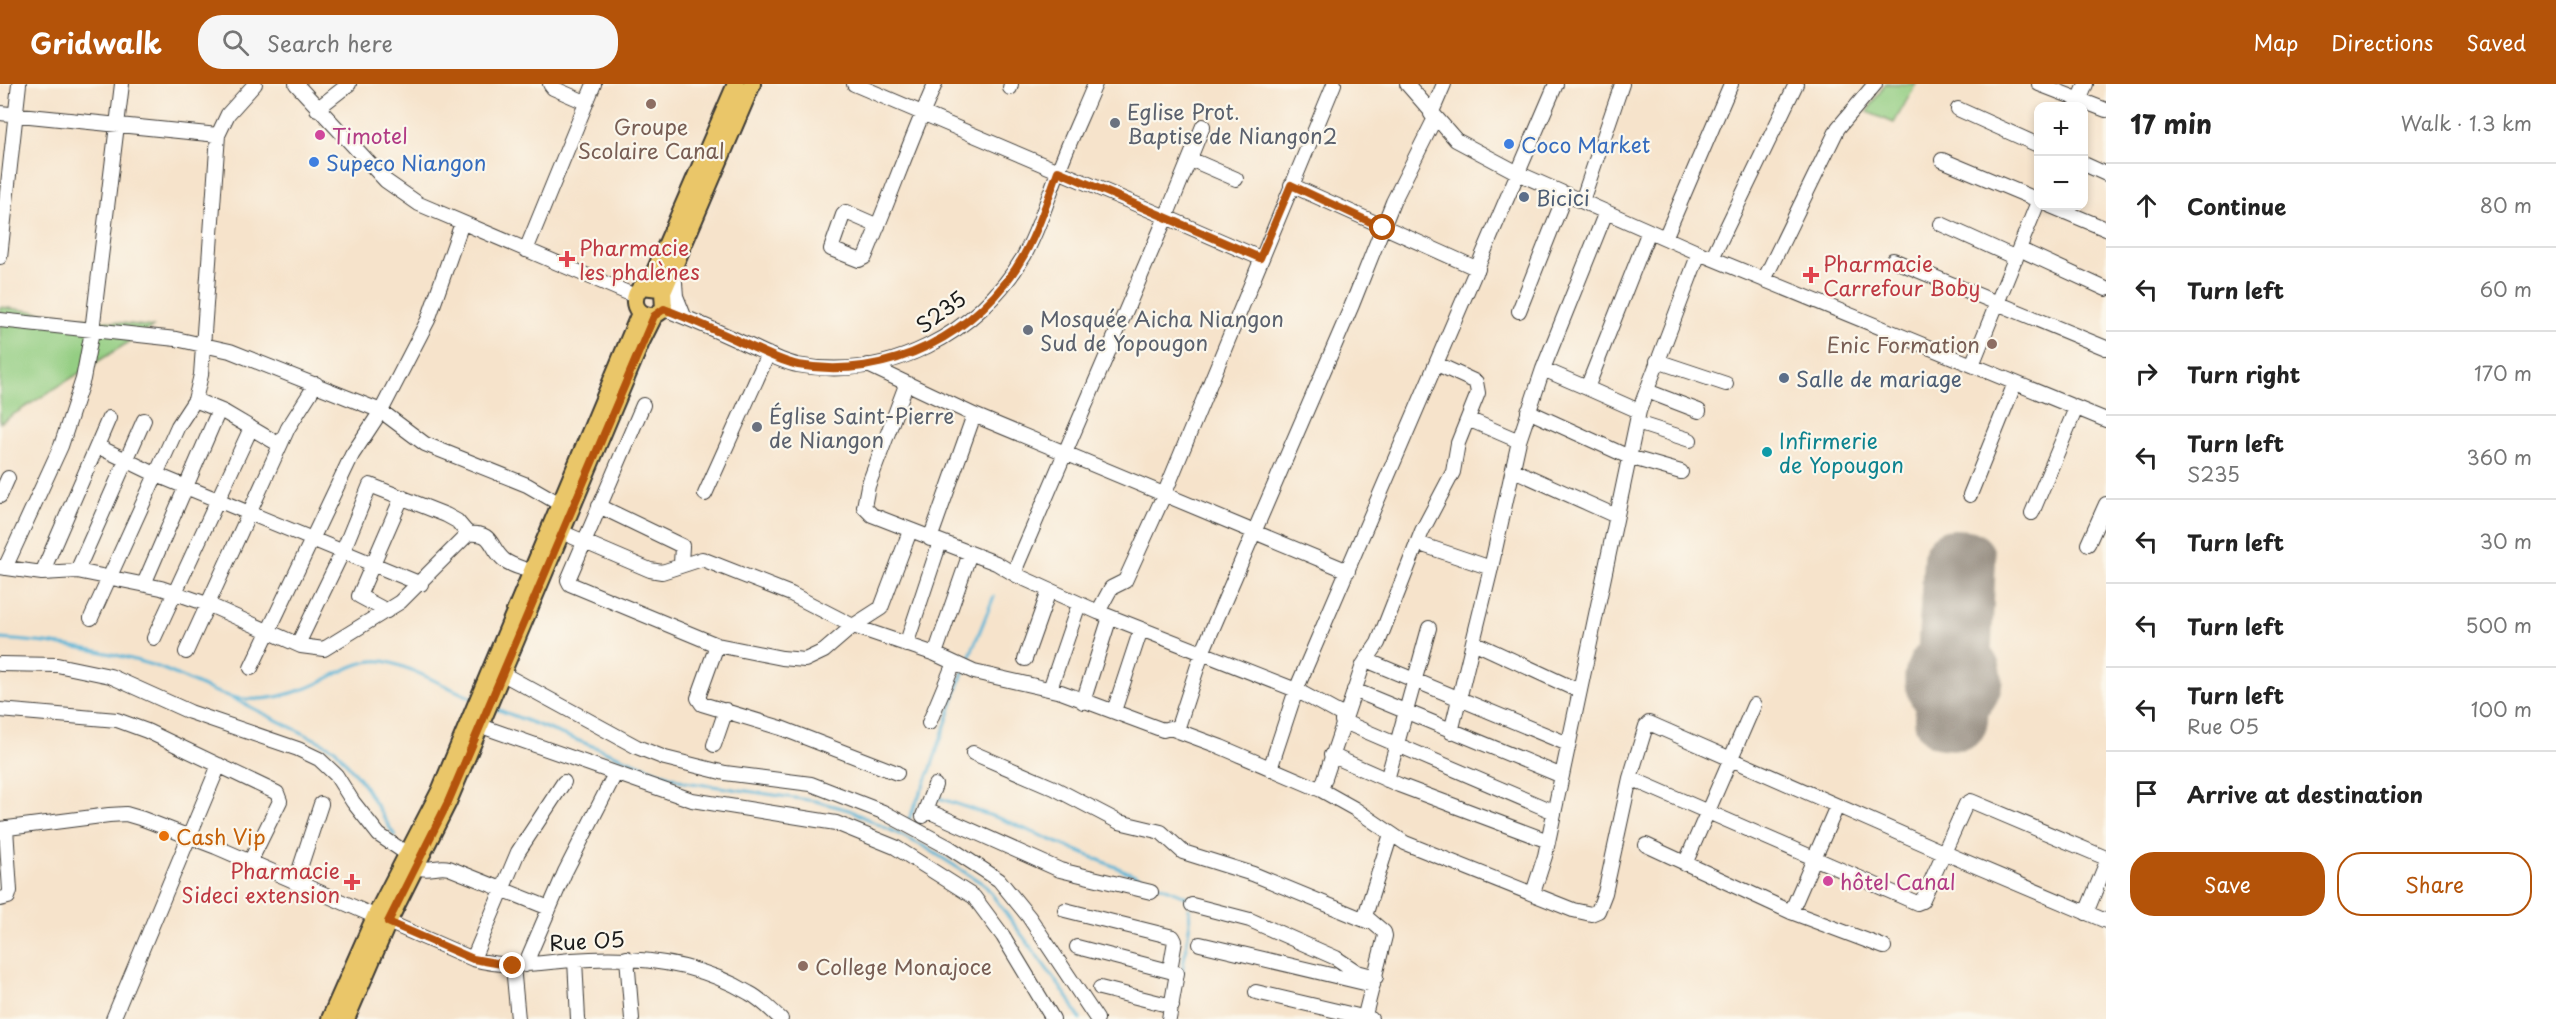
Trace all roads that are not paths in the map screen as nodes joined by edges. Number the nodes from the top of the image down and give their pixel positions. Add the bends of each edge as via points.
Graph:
1 (19, 84) edge
2 (122, 84) edge
3 (255, 84) edge
4 (296, 84) edge
5 (349, 84) edge
6 (550, 84) edge
7 (594, 84) edge
8 (736, 84) edge
9 (752, 84) edge
10 (854, 84) edge
11 (935, 84) edge
12 (1095, 84) edge
13 (1334, 84) edge
14 (1407, 84) edge
15 (1444, 84) edge
16 (1556, 84) edge
17 (1622, 84) edge
18 (1731, 84) edge
19 (1796, 84) edge
20 (1875, 84) edge
21 (2039, 84) edge
22 (2086, 84) edge
23 (585, 102) junction
24 (2077, 102) edge
25 (2079, 102) edge
26 (2088, 105) edge
27 (317, 109) junction
28 (1958, 109) dead end
29 (2106, 110) edge
30 (923, 112) junction
31 (0, 113) edge
32 (15, 115) junction
33 (1433, 116) junction
34 (117, 124) junction
35 (1203, 126) dead end
36 (218, 135) junction
37 (2034, 143) edge
38 (1190, 159) junction
39 (1942, 160) dead end
40 (2088, 166) edge
41 (1058, 171) junction
42 (1520, 174) junction
43 (2106, 174) edge
44 (1236, 179) dead end
45 (1291, 185) junction
46 (1565, 195) junction
47 (2034, 199) edge
48 (1582, 201) junction
49 (2035, 210) edge
50 (2061, 210) edge
51 (1606, 212) junction
52 (1166, 217) junction
53 (462, 223) junction
54 (1941, 225) dead end
55 (878, 226) dead end
56 (1383, 228) junction
57 (2106, 229) edge
58 (1648, 231) junction
59 (1665, 238) junction
60 (526, 250) junction
61 (2018, 253) junction
62 (1706, 255) junction
63 (0, 256) edge
64 (1260, 258) junction
65 (1893, 260) dead end
66 (674, 266) junction
67 (656, 268) junction
68 (1478, 269) junction
69 (1764, 279) junction
70 (616, 287) junction
71 (2106, 289) edge
72 (635, 296) joint
73 (1998, 302) junction
74 (654, 303) junction
75 (1519, 311) dead end
76 (684, 316) junction
77 (0, 320) edge
78 (92, 331) junction
79 (201, 343) junction
80 (2106, 348) edge
81 (768, 354) junction
82 (1657, 361) junction
83 (1437, 364) junction
84 (868, 365) junction
85 (1972, 365) junction
86 (1542, 369) junction
87 (2015, 383) junction
88 (316, 384) junction
89 (1726, 384) dead end
90 (906, 386) junction
91 (1587, 388) junction
92 (1647, 391) junction
93 (195, 399) junction
94 (643, 405) dead end
95 (2076, 408) junction
96 (219, 410) junction
97 (381, 411) junction
98 (1528, 411) junction
99 (1700, 411) dead end
100 (974, 415) junction
101 (1638, 417) junction
102 (109, 418) dead end
103 (1468, 418) junction
104 (144, 420) dead end
105 (2106, 420) edge
106 (251, 428) junction
107 (604, 431) junction
108 (627, 440) junction
109 (1690, 440) dead end
110 (1519, 441) junction
111 (280, 445) junction
112 (97, 446) junction
113 (1066, 454) junction
114 (1629, 457) junction
115 (126, 460) junction
116 (1514, 470) junction
117 (1681, 472) dead end
118 (157, 475) junction
119 (8, 478) dead end
120 (188, 485) junction
121 (705, 494) dead end
122 (1164, 495) junction
123 (1970, 495) dead end
124 (0, 496) edge
125 (402, 497) junction
126 (220, 499) junction
127 (560, 504) junction
128 (2106, 504) edge
129 (599, 506) junction
130 (251, 512) junction
131 (2032, 513) dead end
132 (1616, 516) junction
133 (556, 529) junction
134 (910, 531) junction
135 (468, 534) junction
136 (1255, 534) junction
137 (312, 537) junction
138 (585, 541) junction
139 (935, 541) junction
140 (1417, 543) junction
141 (2088, 544) dead end
142 (343, 551) junction
143 (970, 553) junction
144 (372, 564) junction
145 (681, 564) junction
146 (2, 568) edge
147 (1491, 568) junction
148 (77, 571) junction
149 (1348, 571) junction
150 (531, 572) junction
151 (42, 573) junction
152 (1016, 575) junction
153 (109, 576) junction
154 (144, 584) junction
155 (420, 584) junction
156 (176, 591) junction
157 (1049, 591) junction
158 (207, 604) junction
159 (1079, 604) junction
160 (387, 611) junction
161 (1104, 614) junction
162 (91, 618) dead end
163 (853, 626) junction
164 (1429, 628) dead end
165 (1141, 629) junction
166 (267, 632) junction
167 (154, 638) dead end
168 (1473, 642) junction
169 (298, 644) junction
170 (717, 645) junction
171 (906, 645) junction
172 (186, 652) dead end
173 (1202, 653) junction
174 (935, 654) junction
175 (1025, 659) dead end
176 (1366, 660) junction
177 (0, 664) edge
178 (962, 667) junction
179 (251, 668) dead end
180 (503, 674) junction
181 (1413, 680) junction
182 (1050, 689) junction
183 (1296, 690) junction
184 (1354, 690) junction
185 (1580, 691) junction
186 (489, 693) junction
187 (1459, 700) junction
188 (1083, 702) junction
189 (1754, 705) dead end
190 (0, 710) edge
191 (726, 710) junction
192 (1114, 711) junction
193 (1405, 712) junction
194 (480, 717) junction
195 (1343, 718) junction
196 (929, 723) dead end
197 (1177, 730) junction
198 (1451, 732) junction
199 (1568, 744) junction
200 (714, 746) dead end
201 (1398, 746) junction
202 (973, 753) dead end
203 (1331, 755) junction
204 (1729, 759) junction
205 (219, 765) junction
206 (1270, 769) junction
207 (897, 773) dead end
208 (615, 774) junction
209 (1562, 776) junction
210 (1630, 778) junction
211 (1387, 780) junction
212 (564, 782) dead end
213 (935, 785) dead end
214 (1320, 790) junction
215 (321, 804) dead end
216 (1837, 806) junction
217 (926, 810) junction
218 (1554, 812) junction
219 (1707, 812) junction
220 (3, 828) edge
221 (917, 829) junction
222 (1391, 834) junction
223 (189, 836) junction
224 (1548, 841) junction
225 (1646, 845) dead end
226 (1945, 854) junction
227 (2106, 858) edge
228 (1812, 860) junction
229 (412, 861) junction
230 (250, 862) junction
231 (1685, 864) junction
232 (2106, 864) edge
233 (295, 883) junction
234 (502, 889) junction
235 (1151, 892) dead end
236 (1533, 893) junction
237 (0, 899) edge
238 (1192, 905) dead end
239 (549, 908) junction
240 (1065, 910) dead end
241 (1791, 912) junction
242 (2086, 913) junction
243 (382, 920) junction
244 (1367, 921) junction
245 (2106, 921) edge
246 (1200, 944) dead end
247 (1077, 947) dead end
248 (1884, 947) dead end
249 (627, 958) junction
250 (473, 959) junction
251 (575, 960) junction
252 (519, 966) junction
253 (1170, 970) junction
254 (1375, 981) junction
255 (1100, 988) dead end
256 (1256, 992) dead end
257 (1170, 1012) edge
258 (1367, 1018) edge
259 (113, 1019) edge
260 (330, 1019) edge
261 (346, 1019) edge
262 (518, 1019) edge
263 (578, 1019) edge
264 (632, 1019) edge
265 (781, 1019) edge
266 (1053, 1019) edge
267 (1097, 1019) edge

1 - 32 street
2 - 34 street
3 - 36 street via 228,114
4 - 27 street
5 - 27 street
6 - 23 street
7 - 23 street
8 - 67 main road
9 - 66 main road
10 - 30 street
11 - 30 street
12 - 41 street, S235
13 - 45 street
14 - 33 street
15 - 33 street
16 - 42 street
17 - 48 street
18 - 59 street
19 - 62 street
20 - 69 street via 1838,128
21 - 24 street
22 - 25 street
23 - 60 street
26 - 29 street
27 - 53 street via 386,181 419,204
28 - 37 street
30 - 41 street
30 - 55 street
31 - 32 street
32 - 34 street
32 - 63 street
33 - 42 street via 1456,140
33 - 56 street
34 - 36 street
34 - 78 street
35 - 38 street
36 - 79 street
38 - 44 street
38 - 52 street
39 - 47 street
40 - 43 street
41 - 52 street
41 - 84 street, S235 via 1024,256 987,302 947,338 916,353
42 - 46 street
42 - 68 street
45 - 56 street
45 - 64 street
46 - 48 street
46 - 75 street
48 - 51 street
49 - 61 street
50 - 57 street
51 - 58 street
51 - 86 street
52 - 64 street
52 - 113 street
53 - 60 street
53 - 97 street via 428,320
54 - 61 street
56 - 68 street
56 - 136 street
58 - 59 street
58 - 91 street
59 - 62 street
60 - 70 street
61 - 71 street
61 - 73 street
62 - 69 street
62 - 82 street
64 - 122 street
65 - 73 street
66 - 74 main road
66 - 76 street via 675,296
67 - 70 street
67 - 74 main road
68 - 83 street
69 - 85 street
70 - 72 street
72 - 74 main road via 635,305
73 - 80 street
73 - 85 street
74 - 76 street, S235
74 - 107 main road
74 - 127 main road
76 - 81 street, S235
77 - 78 street
78 - 79 street
78 - 146 street via 81,386 64,437
79 - 88 street
79 - 93 street via 201,375
81 - 84 street, S235 via 813,367
81 - 121 street
82 - 89 street
82 - 92 street
83 - 103 street via 1479,386
83 - 149 street
84 - 90 street
85 - 87 street
86 - 91 street
86 - 98 street
87 - 95 street
87 - 123 street
88 - 97 street
88 - 111 street
90 - 100 street
90 - 134 street via 863,502 872,515
91 - 101 street
92 - 99 street
92 - 101 street
93 - 96 street
93 - 118 street via 178,426
94 - 108 street
95 - 105 street
95 - 131 street
96 - 106 street
96 - 120 street
97 - 127 street via 425,444 527,485
97 - 137 street via 355,448
98 - 110 street
98 - 114 street
100 - 113 street
100 - 139 street
101 - 109 street
101 - 114 street
102 - 112 street
103 - 110 street
103 - 140 street via 1453,472
104 - 115 street
106 - 111 street
106 - 126 street
107 - 108 street
107 - 133 main road
108 - 129 street
110 - 116 street
111 - 130 street
112 - 115 street
112 - 151 street
113 - 122 street
113 - 152 street
114 - 117 street
114 - 132 street
115 - 118 street
115 - 148 street
116 - 132 street
116 - 147 street
118 - 120 street
118 - 153 street
119 - 124 street
120 - 126 street
120 - 154 street
122 - 136 street
122 - 161 street via 1128,575 1121,585 1111,588
125 - 135 street via 457,521
125 - 142 street via 370,485
125 - 144 street
126 - 130 street
126 - 156 street
127 - 133 main road
128 - 141 street
129 - 138 street
129 - 145 street via 682,546
130 - 137 street
130 - 158 street
132 - 185 street
133 - 138 street
133 - 150 main road
133 - 180 main road
134 - 139 street
134 - 163 street via 885,602 877,612
135 - 150 street via 487,536 505,561
135 - 155 street
136 - 149 street
136 - 173 street
137 - 142 street
137 - 166 street
138 - 145 street via 650,570 662,572
138 - 170 street via 568,583
139 - 143 street
139 - 171 street
140 - 147 street
140 - 176 street via 1378,644
142 - 144 street
142 - 169 street
143 - 152 street
143 - 174 street
144 - 155 street
144 - 160 street via 358,596
145 - 163 street via 702,559 723,566 791,594
146 - 151 street
147 - 168 street
148 - 151 street
148 - 153 street
149 - 183 street
150 - 186 main road
152 - 157 street
153 - 154 street
153 - 162 street
154 - 156 street
155 - 160 street
156 - 158 street
156 - 167 street
157 - 159 street
157 - 175 street
158 - 166 street
158 - 172 street
159 - 161 street
159 - 182 street
160 - 169 street via 324,649
161 - 165 street
161 - 188 street
163 - 170 street via 824,651 805,660
163 - 171 street
164 - 181 street
165 - 173 street
165 - 192 street
166 - 169 street
166 - 179 street
168 - 185 street
168 - 187 street
170 - 191 street via 698,698 702,704
171 - 174 street
173 - 183 street
173 - 197 street
174 - 178 street
176 - 181 street
176 - 184 street
177 - 229 street via 57,665 110,676 190,712 319,759 336,775 379,835
178 - 182 street
178 - 196 street
180 - 186 main road
180 - 221 street via 637,747 665,758 725,773 811,784 857,800
181 - 187 street
181 - 193 street
182 - 188 street
183 - 195 street
183 - 206 street
184 - 193 street
184 - 195 street
185 - 199 street
186 - 194 main road
187 - 198 street
187 - 199 street
188 - 192 street
189 - 204 street
190 - 205 street via 117,720
191 - 200 street
191 - 207 street
192 - 197 street via 1163,730
193 - 198 street
193 - 201 street
194 - 208 street
194 - 229 main road
195 - 201 street
195 - 203 street
197 - 206 street
198 - 209 street
199 - 209 street
201 - 211 street
201 - 218 street
202 - 244 street via 1119,822 1161,832 1183,852 1253,874
203 - 211 street
203 - 214 street
204 - 210 street via 1649,723
204 - 216 street
204 - 219 street
205 - 223 street
205 - 230 street via 279,797
206 - 214 street
208 - 239 street
208 - 266 street via 692,800 836,823 895,847 974,897 1003,936
209 - 218 street
210 - 219 street
210 - 236 street via 1598,911 1590,914 1573,910
211 - 224 street
212 - 234 street via 518,852
213 - 217 street
214 - 222 street
215 - 233 street
216 - 226 street
216 - 228 street
217 - 221 street
217 - 235 street via 1060,870
218 - 224 street
219 - 228 street
219 - 231 street
220 - 223 street, Rue O5 via 126,814
220 - 237 street via 10,891 8,897
221 - 267 street via 999,880 1029,917
222 - 236 street via 1449,863
222 - 244 street via 1366,909
223 - 230 street, Rue O5
223 - 259 street
224 - 236 street
225 - 231 street
226 - 227 street via 1966,804 1971,801
226 - 228 street via 1920,904
226 - 242 street
228 - 241 street
229 - 234 street via 430,871 444,867
229 - 243 main road
230 - 233 street, Rue O5
231 - 241 street
232 - 242 street
233 - 243 street, Rue O5
234 - 239 street
234 - 250 street
238 - 254 street via 1250,920 1336,958
239 - 252 street
240 - 253 street via 1173,937
241 - 248 street
242 - 245 street
243 - 250 street, Rue O5
243 - 260 main road
243 - 261 main road
244 - 254 street via 1385,936
246 - 254 street
247 - 253 street
249 - 251 street, Rue O5
249 - 264 street
249 - 265 street, Rue O5 via 672,964 725,980 751,994
250 - 252 street, Rue O5
251 - 252 street, Rue O5
251 - 263 street
252 - 262 street
253 - 257 street via 1179,976
254 - 258 street
255 - 257 street
256 - 258 street

